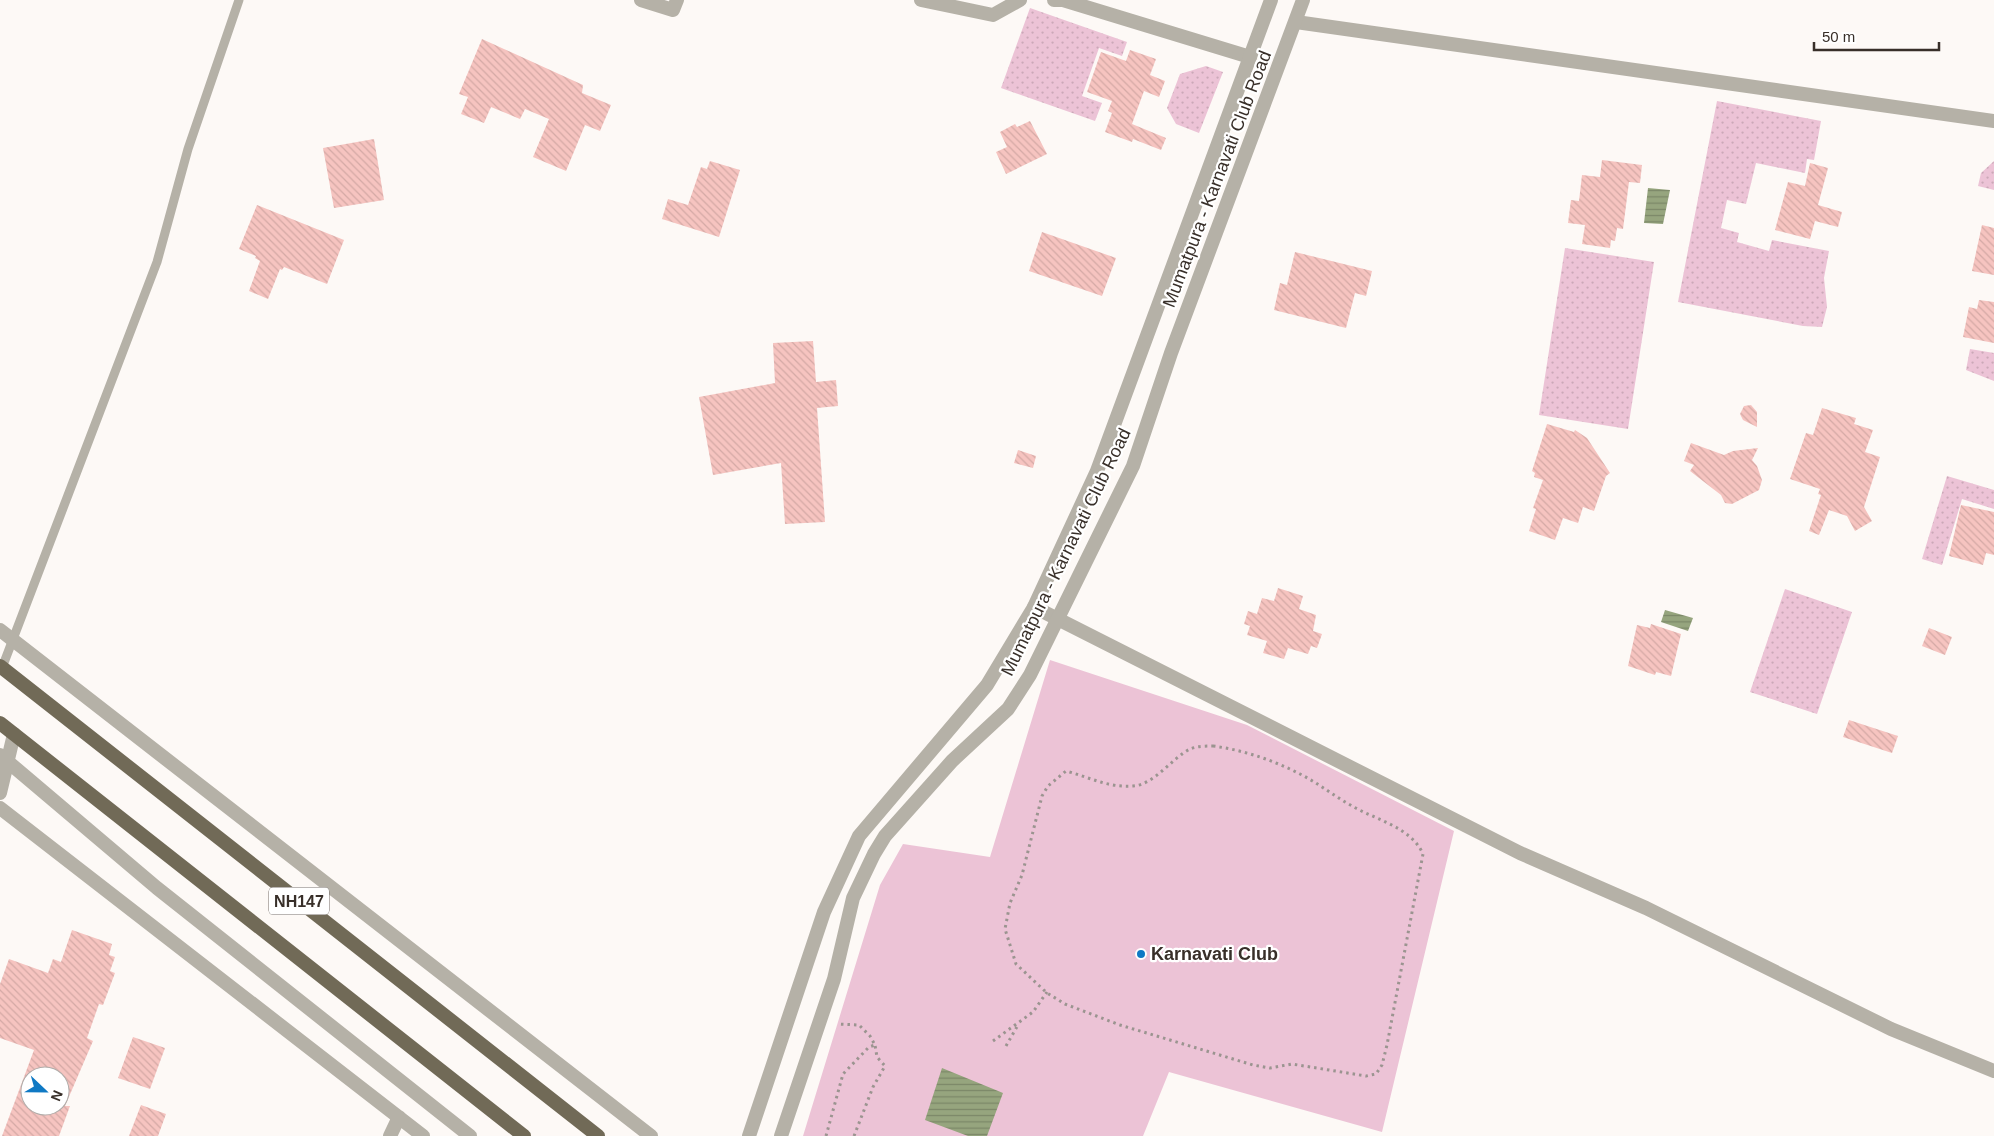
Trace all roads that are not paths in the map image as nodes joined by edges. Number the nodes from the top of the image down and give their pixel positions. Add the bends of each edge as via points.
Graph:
1 (239, 0) edge
2 (641, 0) edge
3 (677, 0) edge
4 (921, 0) edge
5 (1020, 0) edge
6 (1054, 0) edge
7 (1271, 0) edge
8 (1303, 0) edge
9 (1296, 22) junction
10 (1250, 57) junction
11 (1994, 121) edge
12 (1034, 607) junction
13 (1058, 619) junction
14 (0, 630) edge
15 (13, 640) junction
16 (1, 667) edge
17 (0, 723) edge
18 (14, 734) junction
19 (4, 758) edge
20 (0, 793) edge
21 (0, 808) edge
22 (1994, 1071) edge
23 (399, 1117) junction
24 (390, 1136) edge
25 (423, 1136) edge
26 (470, 1136) edge
27 (524, 1136) edge
28 (598, 1136) edge
29 (651, 1136) edge
30 (749, 1136) edge
31 (781, 1136) edge

1 - 15 lane via 188,149 157,262
2 - 3 street via 673,10
4 - 5 street via 993,15
6 - 10 street via 1063,0
7 - 10 street, Mumatpura - Karnavati Club Road
8 - 9 street, Mumatpura - Karnavati Club Road
9 - 11 street
9 - 13 street, Mumatpura - Karnavati Club Road via 1171,353 1132,466
10 - 12 street, Mumatpura - Karnavati Club Road via 1097,471
12 - 13 street
12 - 30 street, Mumatpura - Karnavati Club Road via 987,685 859,836 824,912
13 - 22 street via 1520,854 1646,908 1891,1028
13 - 31 street, Mumatpura - Karnavati Club Road via 1030,675 1008,709 952,761 885,836 874,854 853,898 834,979
14 - 15 street
15 - 16 lane
15 - 29 street
16 - 28 highway, NH147
17 - 18 highway, NH147
18 - 19 street
18 - 27 highway, NH147
19 - 20 street
19 - 26 street via 157,888
21 - 23 street
23 - 24 street
23 - 25 street

